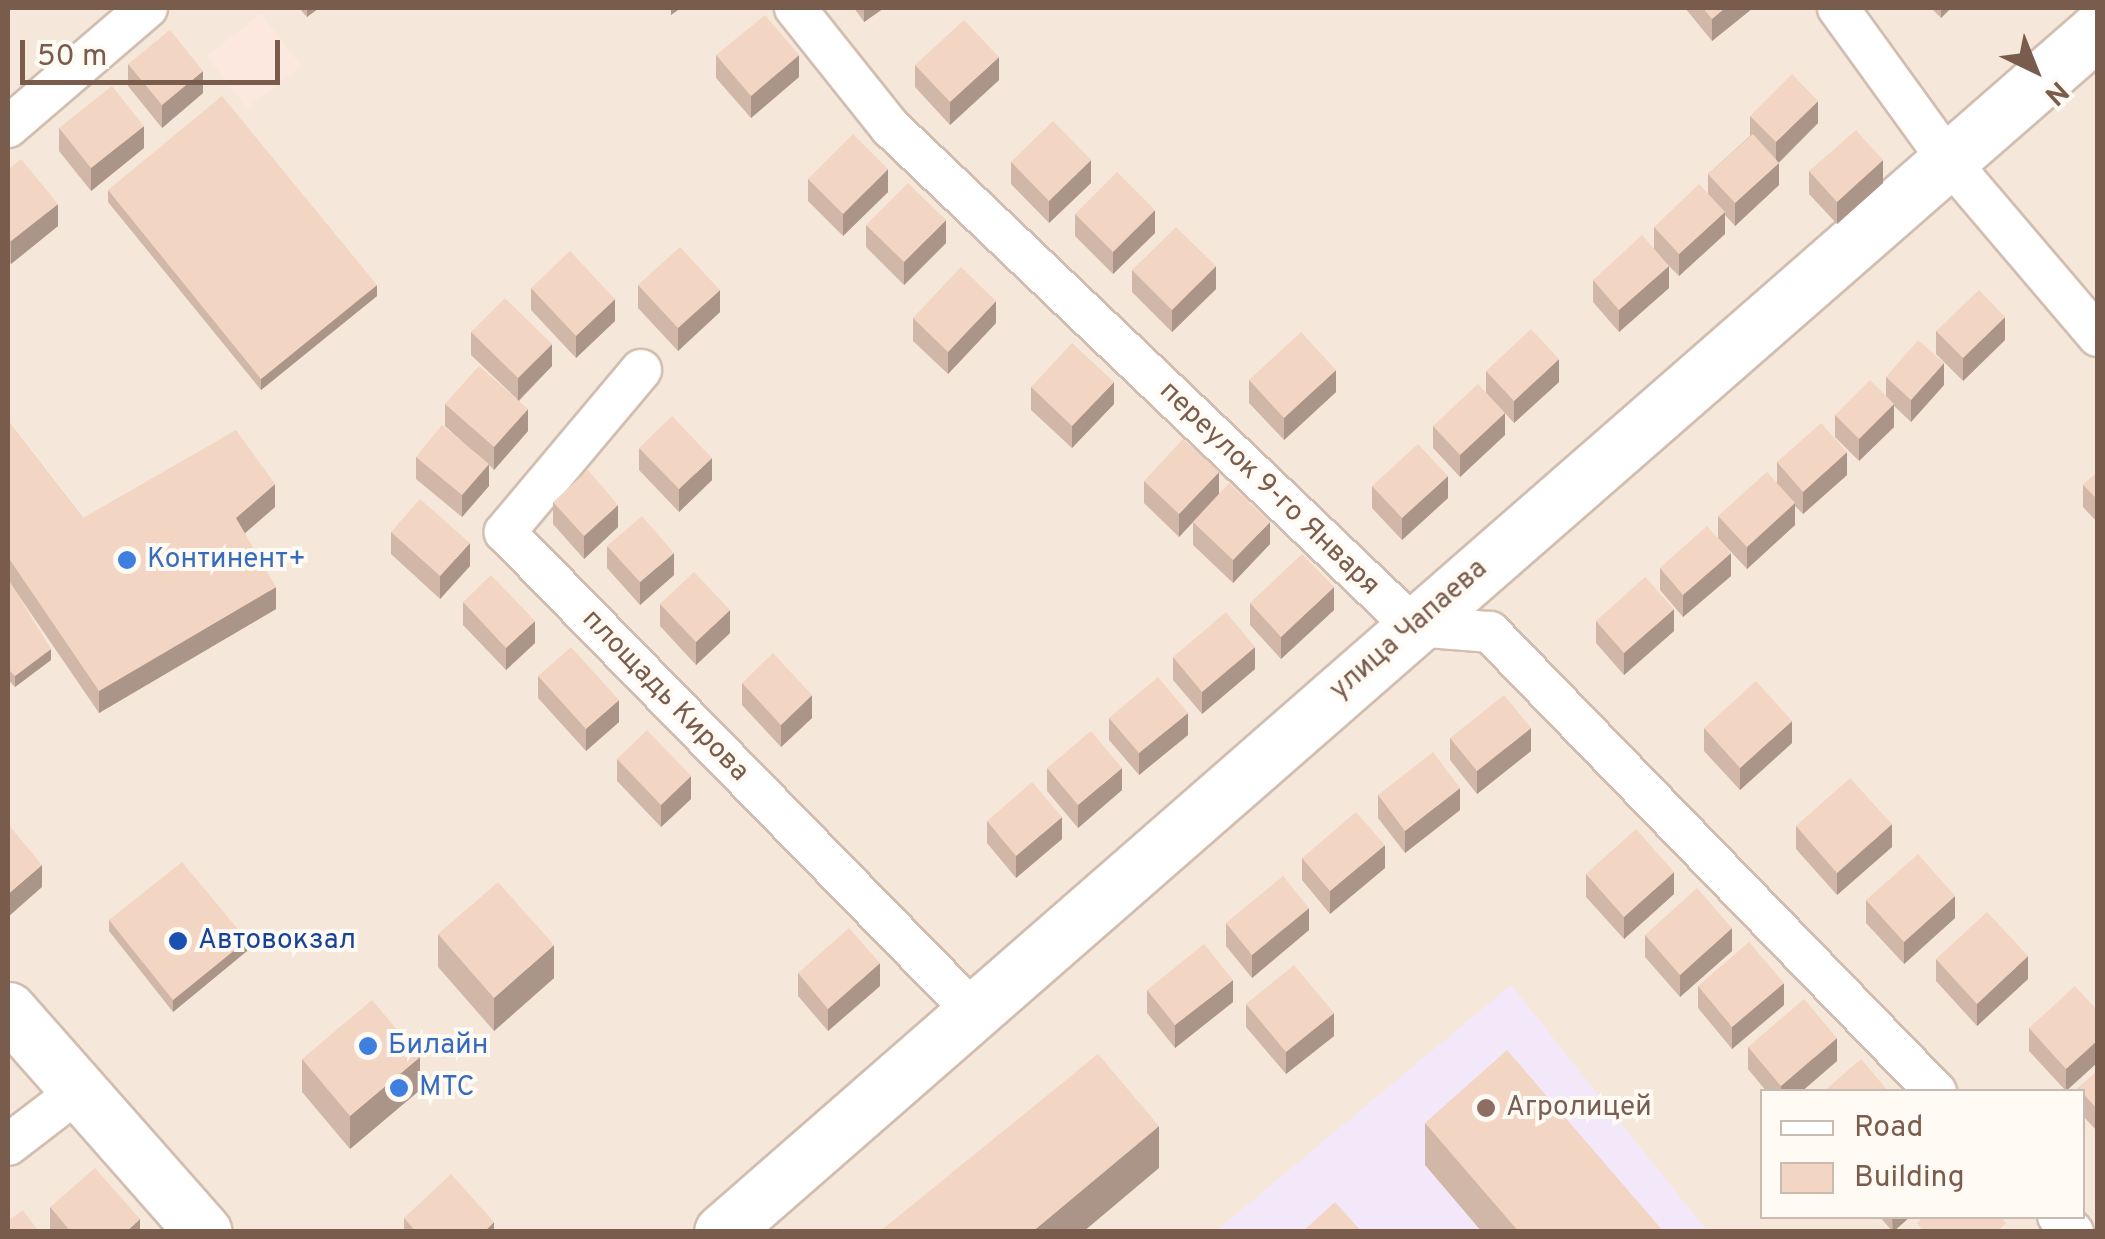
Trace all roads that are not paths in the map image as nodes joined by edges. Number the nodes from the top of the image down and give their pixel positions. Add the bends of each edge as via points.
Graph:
1 (147, 8) edge
2 (796, 8) edge
3 (1838, 8) edge
4 (2098, 30) edge
5 (8, 126) edge
6 (1948, 160) junction
7 (2098, 336) edge
8 (641, 370) dead end
9 (1413, 626) junction
10 (8, 1010) edge
11 (973, 1012) junction
12 (1933, 1089) edge
13 (80, 1090) junction
14 (8, 1146) edge
15 (204, 1232) edge
16 (722, 1232) edge

1 - 5 street
2 - 9 street, переулок 9-го Января via 890,127
3 - 6 street
4 - 6 main road, улица Чапаева
6 - 7 street
6 - 9 main road, улица Чапаева
8 - 11 street, площадь Кирова via 505,532
9 - 11 main road, улица Чапаева
9 - 12 street via 1490,632
10 - 13 main road
11 - 16 main road, улица Чапаева
13 - 14 street
13 - 15 main road

